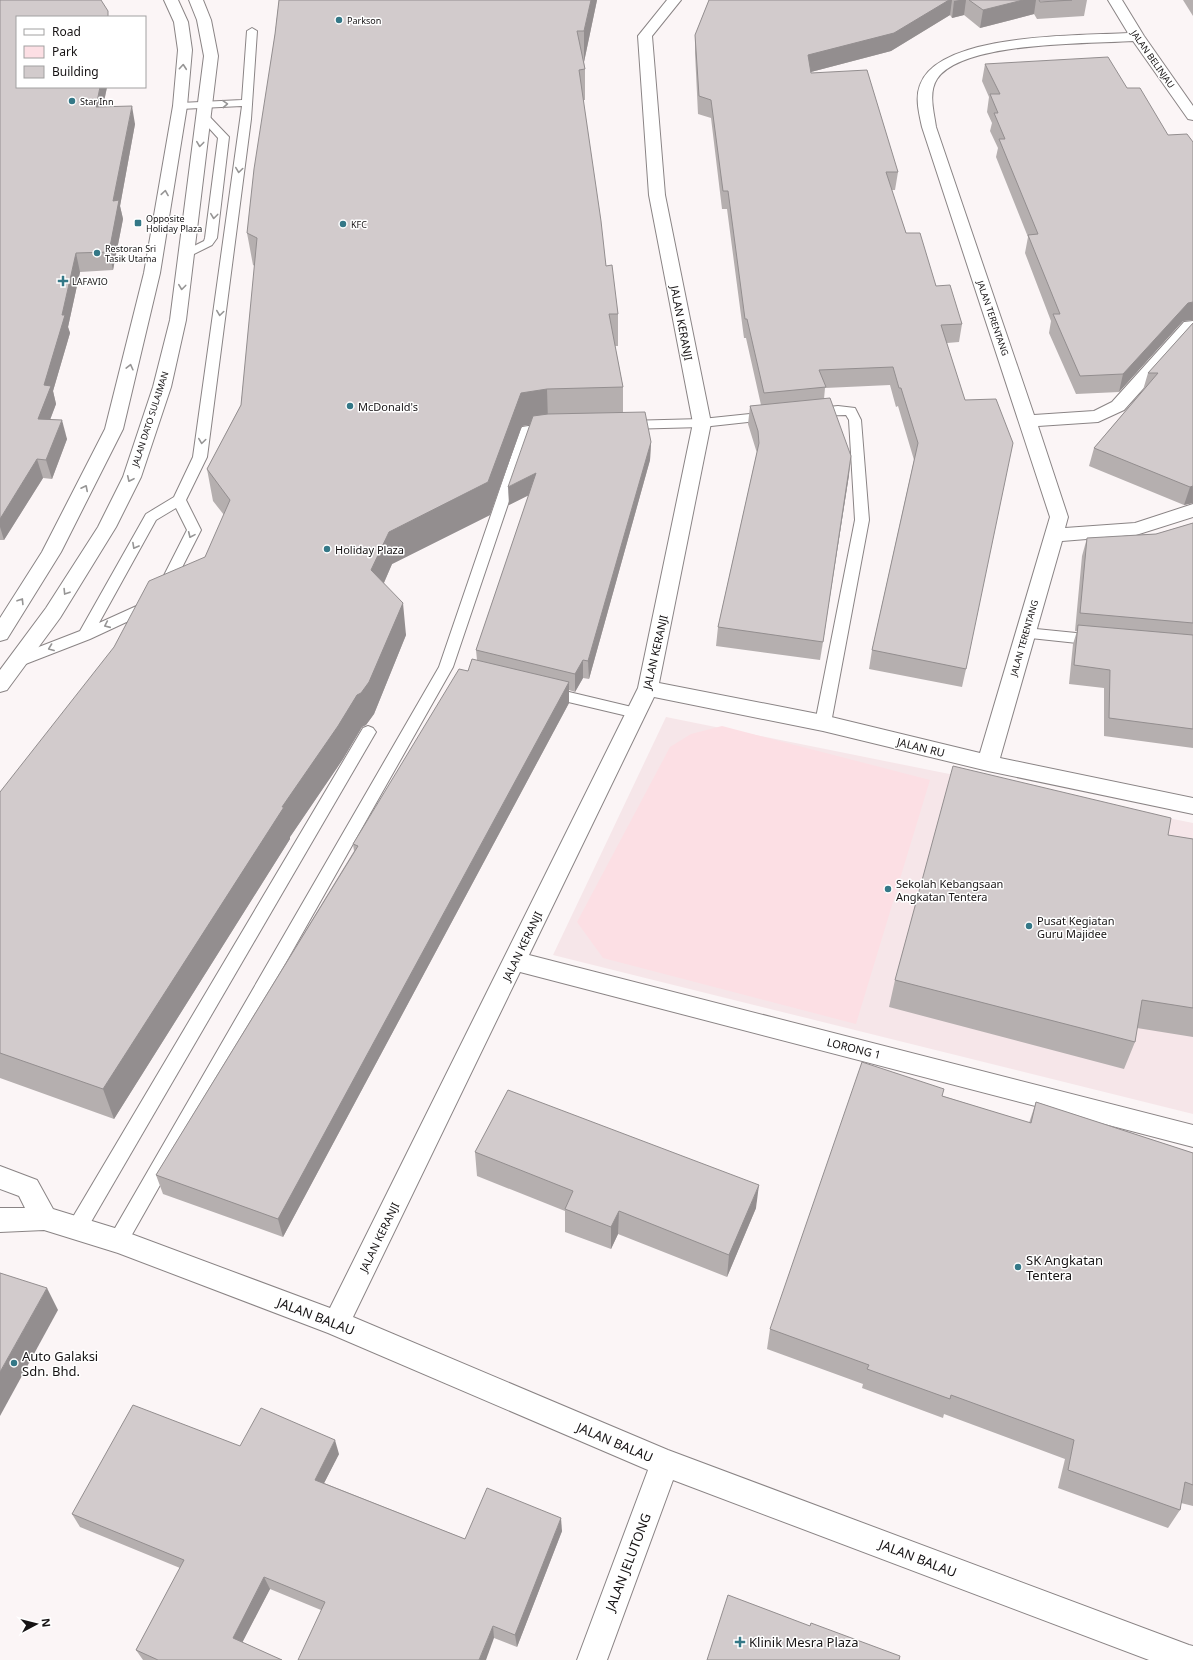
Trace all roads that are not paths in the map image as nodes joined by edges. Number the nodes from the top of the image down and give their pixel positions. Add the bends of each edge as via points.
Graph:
1 (171, 0) edge
2 (196, 0) edge
3 (674, 0) edge
4 (1116, 0) edge
5 (252, 31) dead end
6 (1137, 37) junction
7 (246, 103) junction
8 (180, 106) junction
9 (204, 110) junction
10 (1193, 116) edge
11 (1193, 326) edge
12 (800, 413) edge
13 (785, 415) edge
14 (1028, 421) junction
15 (702, 423) junction
16 (610, 426) edge
17 (564, 427) edge
18 (179, 500) junction
19 (1193, 510) edge
20 (1054, 534) junction
21 (1026, 633) junction
22 (0, 634) edge
23 (85, 635) junction
24 (1109, 641) edge
25 (18, 661) junction
26 (0, 685) edge
27 (648, 688) junction
28 (537, 689) edge
29 (636, 713) junction
30 (823, 723) junction
31 (368, 732) dead end
32 (988, 763) junction
33 (1193, 806) edge
34 (514, 961) junction
35 (1193, 1136) edge
36 (0, 1177) edge
37 (44, 1218) junction
38 (0, 1220) edge
39 (77, 1228) junction
40 (118, 1241) junction
41 (336, 1323) junction
42 (665, 1463) junction
43 (592, 1660) edge
44 (1189, 1660) edge

8 -> 1 street via 184,50 181,22
2 - 9 street, JALAN DATO SULAIMAN via 207,30 211,56
3 - 15 street, JALAN KERANJI via 645,36 657,195
4 - 6 street, JALAN BELINJAU
5 - 7 lane
6 - 10 street, JALAN BELINJAU
6 - 14 street, JALAN TERENTANG via 1014,45 975,52 947,63 930,79 924,98 929,127
9 -> 7 lane
7 -> 18 lane via 245,127 200,457
8 - 9 lane
22 -> 8 street via 52,552 114,429 152,273
9 -> 25 street, JALAN DATO SULAIMAN via 178,320 162,387 132,477 98,540 53,613
11 - 14 street via 1190,326 1118,406 1098,416
12 - 30 lane via 850,411 855,420 862,520
13 - 15 lane
14 - 20 street, JALAN TERENTANG via 1059,517
15 - 16 lane
15 - 27 street, JALAN KERANJI
17 - 40 lane via 527,430 454,669
18 -> 23 lane via 151,517
18 -> 23 lane via 194,530 158,602
19 - 20 street via 1136,529
20 - 21 street, JALAN TERENTANG
21 - 24 lane
21 - 32 street, JALAN TERENTANG
23 -> 25 lane
25 - 26 street, JALAN DATO SULAIMAN
27 - 29 street, JALAN KERANJI
27 - 30 street, JALAN RU
28 - 29 lane
29 - 34 street, JALAN KERANJI
30 - 32 street, JALAN RU
31 - 39 lane
32 - 33 street, JALAN RU
34 - 35 street, LORONG 1
34 - 41 street, JALAN KERANJI
36 - 37 street via 28,1188
37 - 38 street, JALAN BALAU
37 - 39 street, JALAN BALAU
39 - 40 street, JALAN BALAU
40 - 41 street, JALAN BALAU
41 - 42 street, JALAN BALAU
42 - 43 street, JALAN JELUTONG
42 - 44 street, JALAN BALAU

